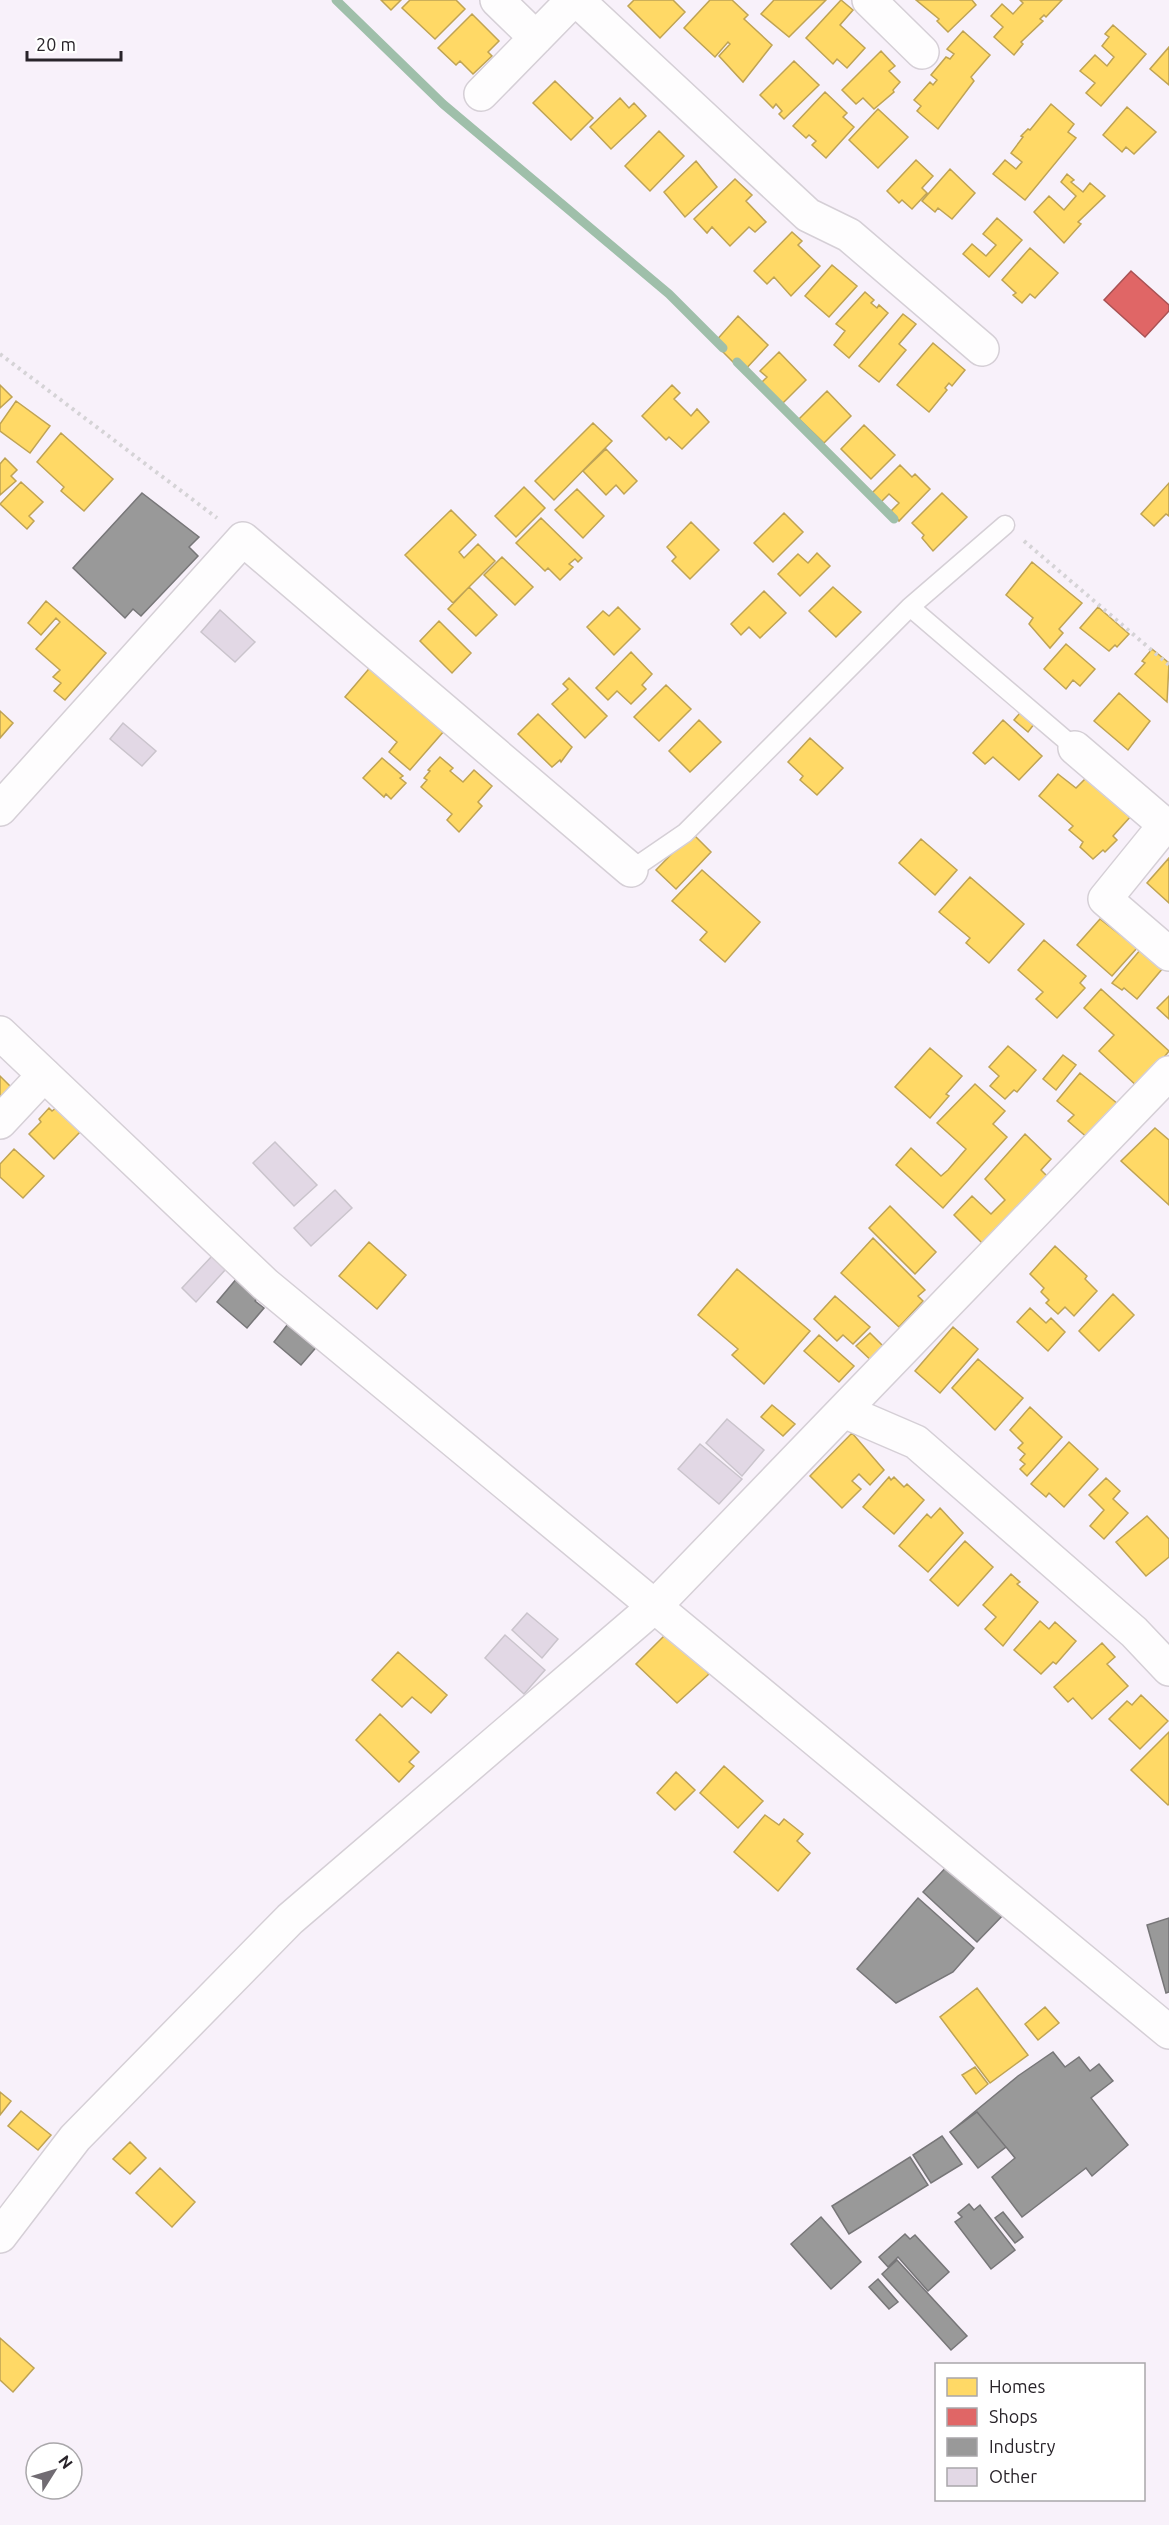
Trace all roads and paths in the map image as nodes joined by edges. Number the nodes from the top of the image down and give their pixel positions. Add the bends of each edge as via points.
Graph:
1 (497, 0) edge
2 (575, 0) edge
3 (869, 0) edge
4 (536, 38) junction
5 (922, 52) dead end
6 (481, 94) dead end
7 (982, 349) dead end
8 (0, 354) edge
9 (1005, 525) joint
10 (243, 539) junction
11 (910, 607) junction
12 (1169, 664) edge
13 (1075, 748) joint
14 (0, 809) edge
15 (631, 870) joint
16 (1169, 954) edge
17 (0, 1033) edge
18 (1169, 1073) edge
19 (44, 1074) junction
20 (0, 1122) edge
21 (844, 1411) junction
22 (656, 1606) junction
23 (1169, 1669) edge
24 (1169, 2032) edge
25 (0, 2236) edge

1 - 4 street
2 - 4 street
2 - 7 street via 808,216 849,235
3 - 5 street
4 - 6 street
8 - 10 path
9 - 11 lane
9 - 12 path
10 - 14 street
10 - 15 street
11 - 13 lane
11 - 15 lane via 685,833
13 - 16 street via 1165,825 1105,899
17 - 19 street
18 - 21 street
19 - 20 street
19 - 22 street via 265,1284
21 - 22 street
21 - 23 street via 916,1442 1134,1632
22 - 24 street
22 - 25 street via 290,1920 75,2138

